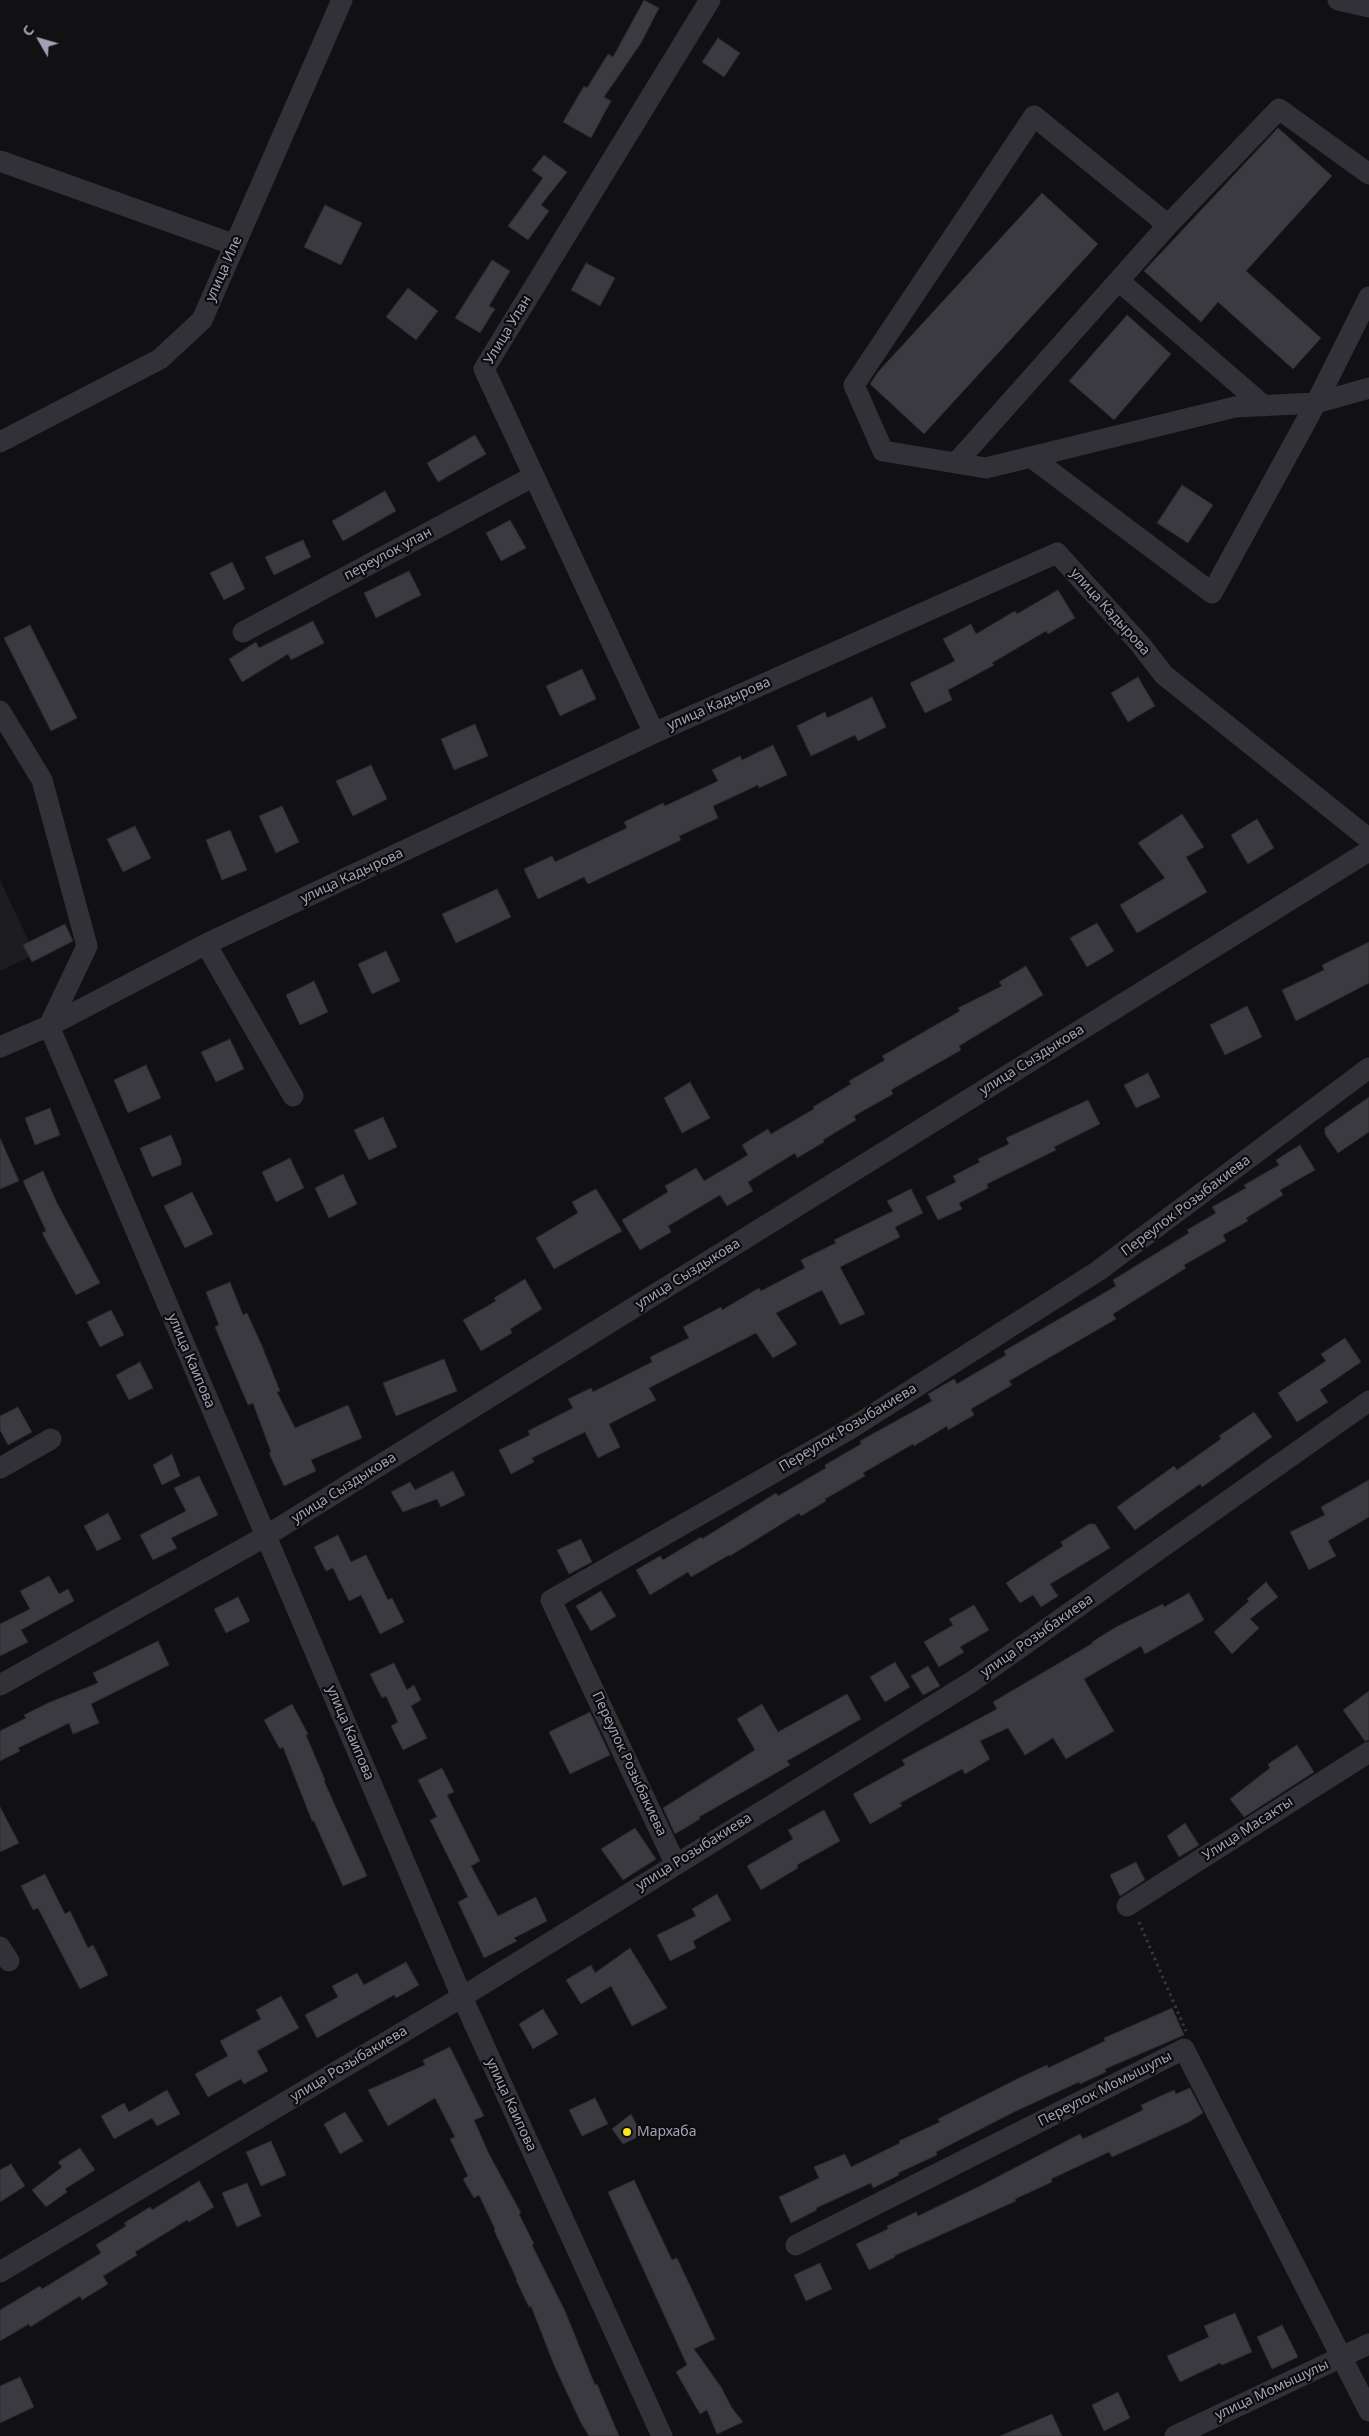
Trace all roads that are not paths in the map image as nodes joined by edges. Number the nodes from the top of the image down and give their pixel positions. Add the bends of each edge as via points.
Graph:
1 (342, 0) edge
2 (710, 0) edge
3 (1338, 0) edge
4 (1369, 7) edge
5 (0, 160) edge
6 (1369, 174) edge
7 (1168, 225) junction
8 (235, 245) junction
9 (1119, 281) junction
10 (1369, 297) edge
11 (1369, 388) edge
12 (1316, 403) junction
13 (1264, 406) junction
14 (0, 442) edge
15 (1031, 457) junction
16 (956, 463) junction
17 (534, 476) junction
18 (243, 632) dead end
19 (0, 711) edge
20 (654, 734) junction
21 (1369, 839) edge
22 (1369, 851) edge
23 (206, 944) junction
24 (49, 1026) junction
25 (0, 1046) edge
26 (1369, 1068) edge
27 (293, 1096) dead end
28 (1369, 1401) edge
29 (51, 1438) dead end
30 (0, 1468) edge
31 (266, 1536) junction
32 (0, 1685) edge
33 (1369, 1752) edge
34 (675, 1863) junction
35 (1127, 1906) road end
36 (462, 1997) junction
37 (796, 2244) dead end
38 (0, 2272) edge
39 (1369, 2344) edge
40 (1342, 2357) junction
41 (1369, 2411) edge
42 (662, 2436) edge
43 (1175, 2436) edge

1 - 8 street, улица Иле
2 - 17 street, Улица Улан via 484,369
3 - 4 street
5 - 8 street
6 - 7 street via 1279,108
7 - 9 street
7 - 16 street via 1034,116 854,386 883,451
8 - 14 street, улица Иле via 202,320 160,359
9 - 13 street
9 - 16 street
10 - 12 street
11 - 12 street
12 - 13 street
12 - 15 street via 1212,593
13 - 15 street via 1236,407
15 - 16 street via 986,468
17 - 18 street, переулок улан
17 - 20 street, Улица Улан
19 - 24 street via 42,780 87,946
20 - 21 street, улица Кадырова via 1057,553 1164,675
20 - 23 street, улица Кадырова
22 - 31 street, улица Сыздыкова
23 - 24 street, улица Кадырова
23 - 27 street
24 - 25 street, улица Кадырова
24 - 31 street, улица Каипова
26 - 34 street, Переулок Розыбакиева via 1098,1272 850,1429 551,1600
28 - 34 street, улица Розыбакиева via 974,1681
29 - 30 street
31 - 32 street, улица Сыздыкова
31 - 36 street, улица Каипова
33 - 35 street, Улица Масакты
34 - 36 street, улица Розыбакиева
36 - 38 street, улица Розыбакиева
36 - 42 street, улица Каипова
37 - 40 street, Переулок Момышулы via 1184,2049
39 - 40 street, улица Момышулы
40 - 41 street, Переулок Момышулы
40 - 43 street, улица Момышулы

